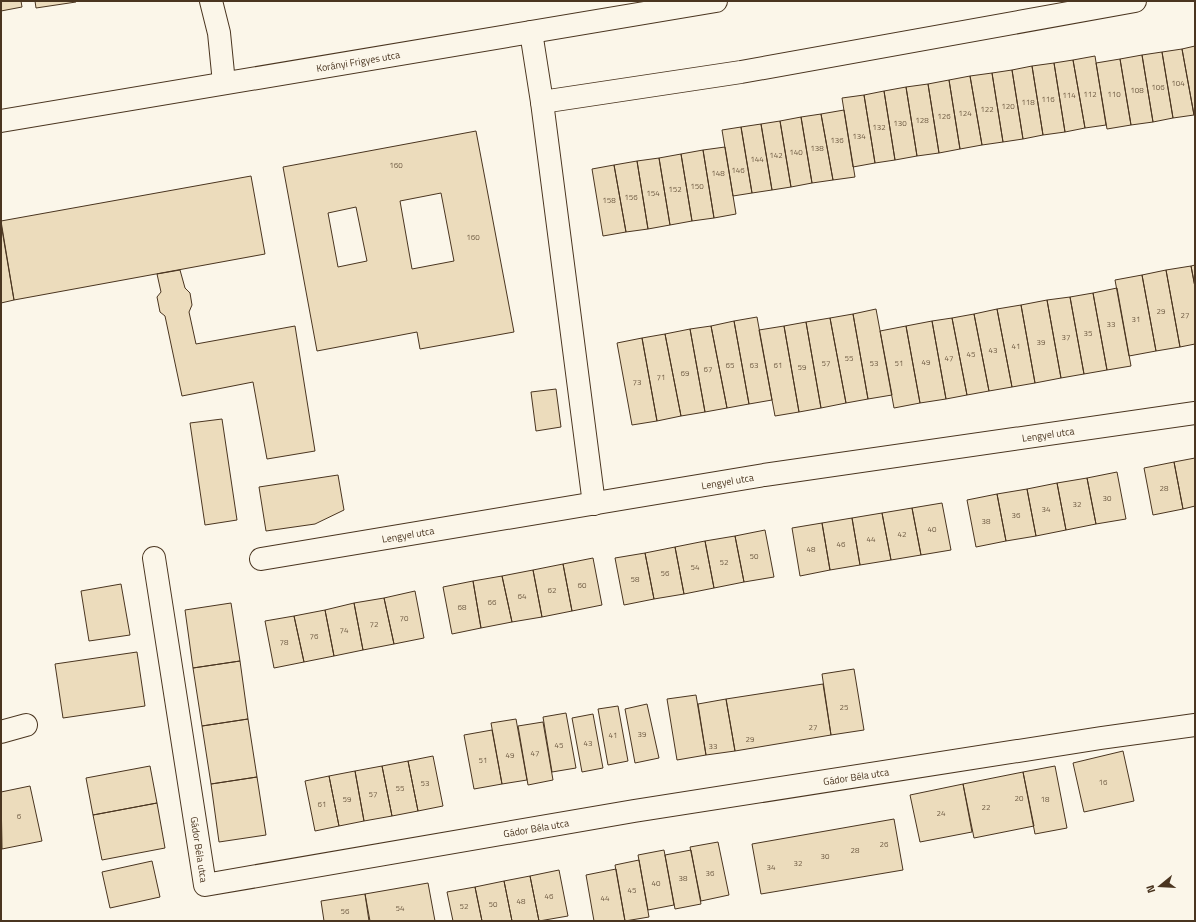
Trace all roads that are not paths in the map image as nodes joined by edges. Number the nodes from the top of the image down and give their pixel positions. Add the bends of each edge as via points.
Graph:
1 (211, 1) edge
2 (716, 1) edge
3 (1134, 1) edge
4 (531, 32) junction
5 (224, 83) junction
6 (542, 102) junction
7 (1, 121) edge
8 (1195, 413) edge
9 (594, 504) junction
10 (154, 558) dead end
11 (261, 559) dead end
12 (26, 725) dead end
13 (1195, 725) edge
14 (1, 732) edge

1 - 5 street via 219,33
2 - 4 street, Korányi Frigyes utca
3 - 6 street via 741,72
4 - 5 street, Korányi Frigyes utca
4 - 6 street
5 - 7 street, Korányi Frigyes utca
6 - 9 street
8 - 9 street, Lengyel utca via 764,475
9 - 11 street, Lengyel utca
10 - 13 street, Gádor Béla utca via 205,885 634,811
12 - 14 street

